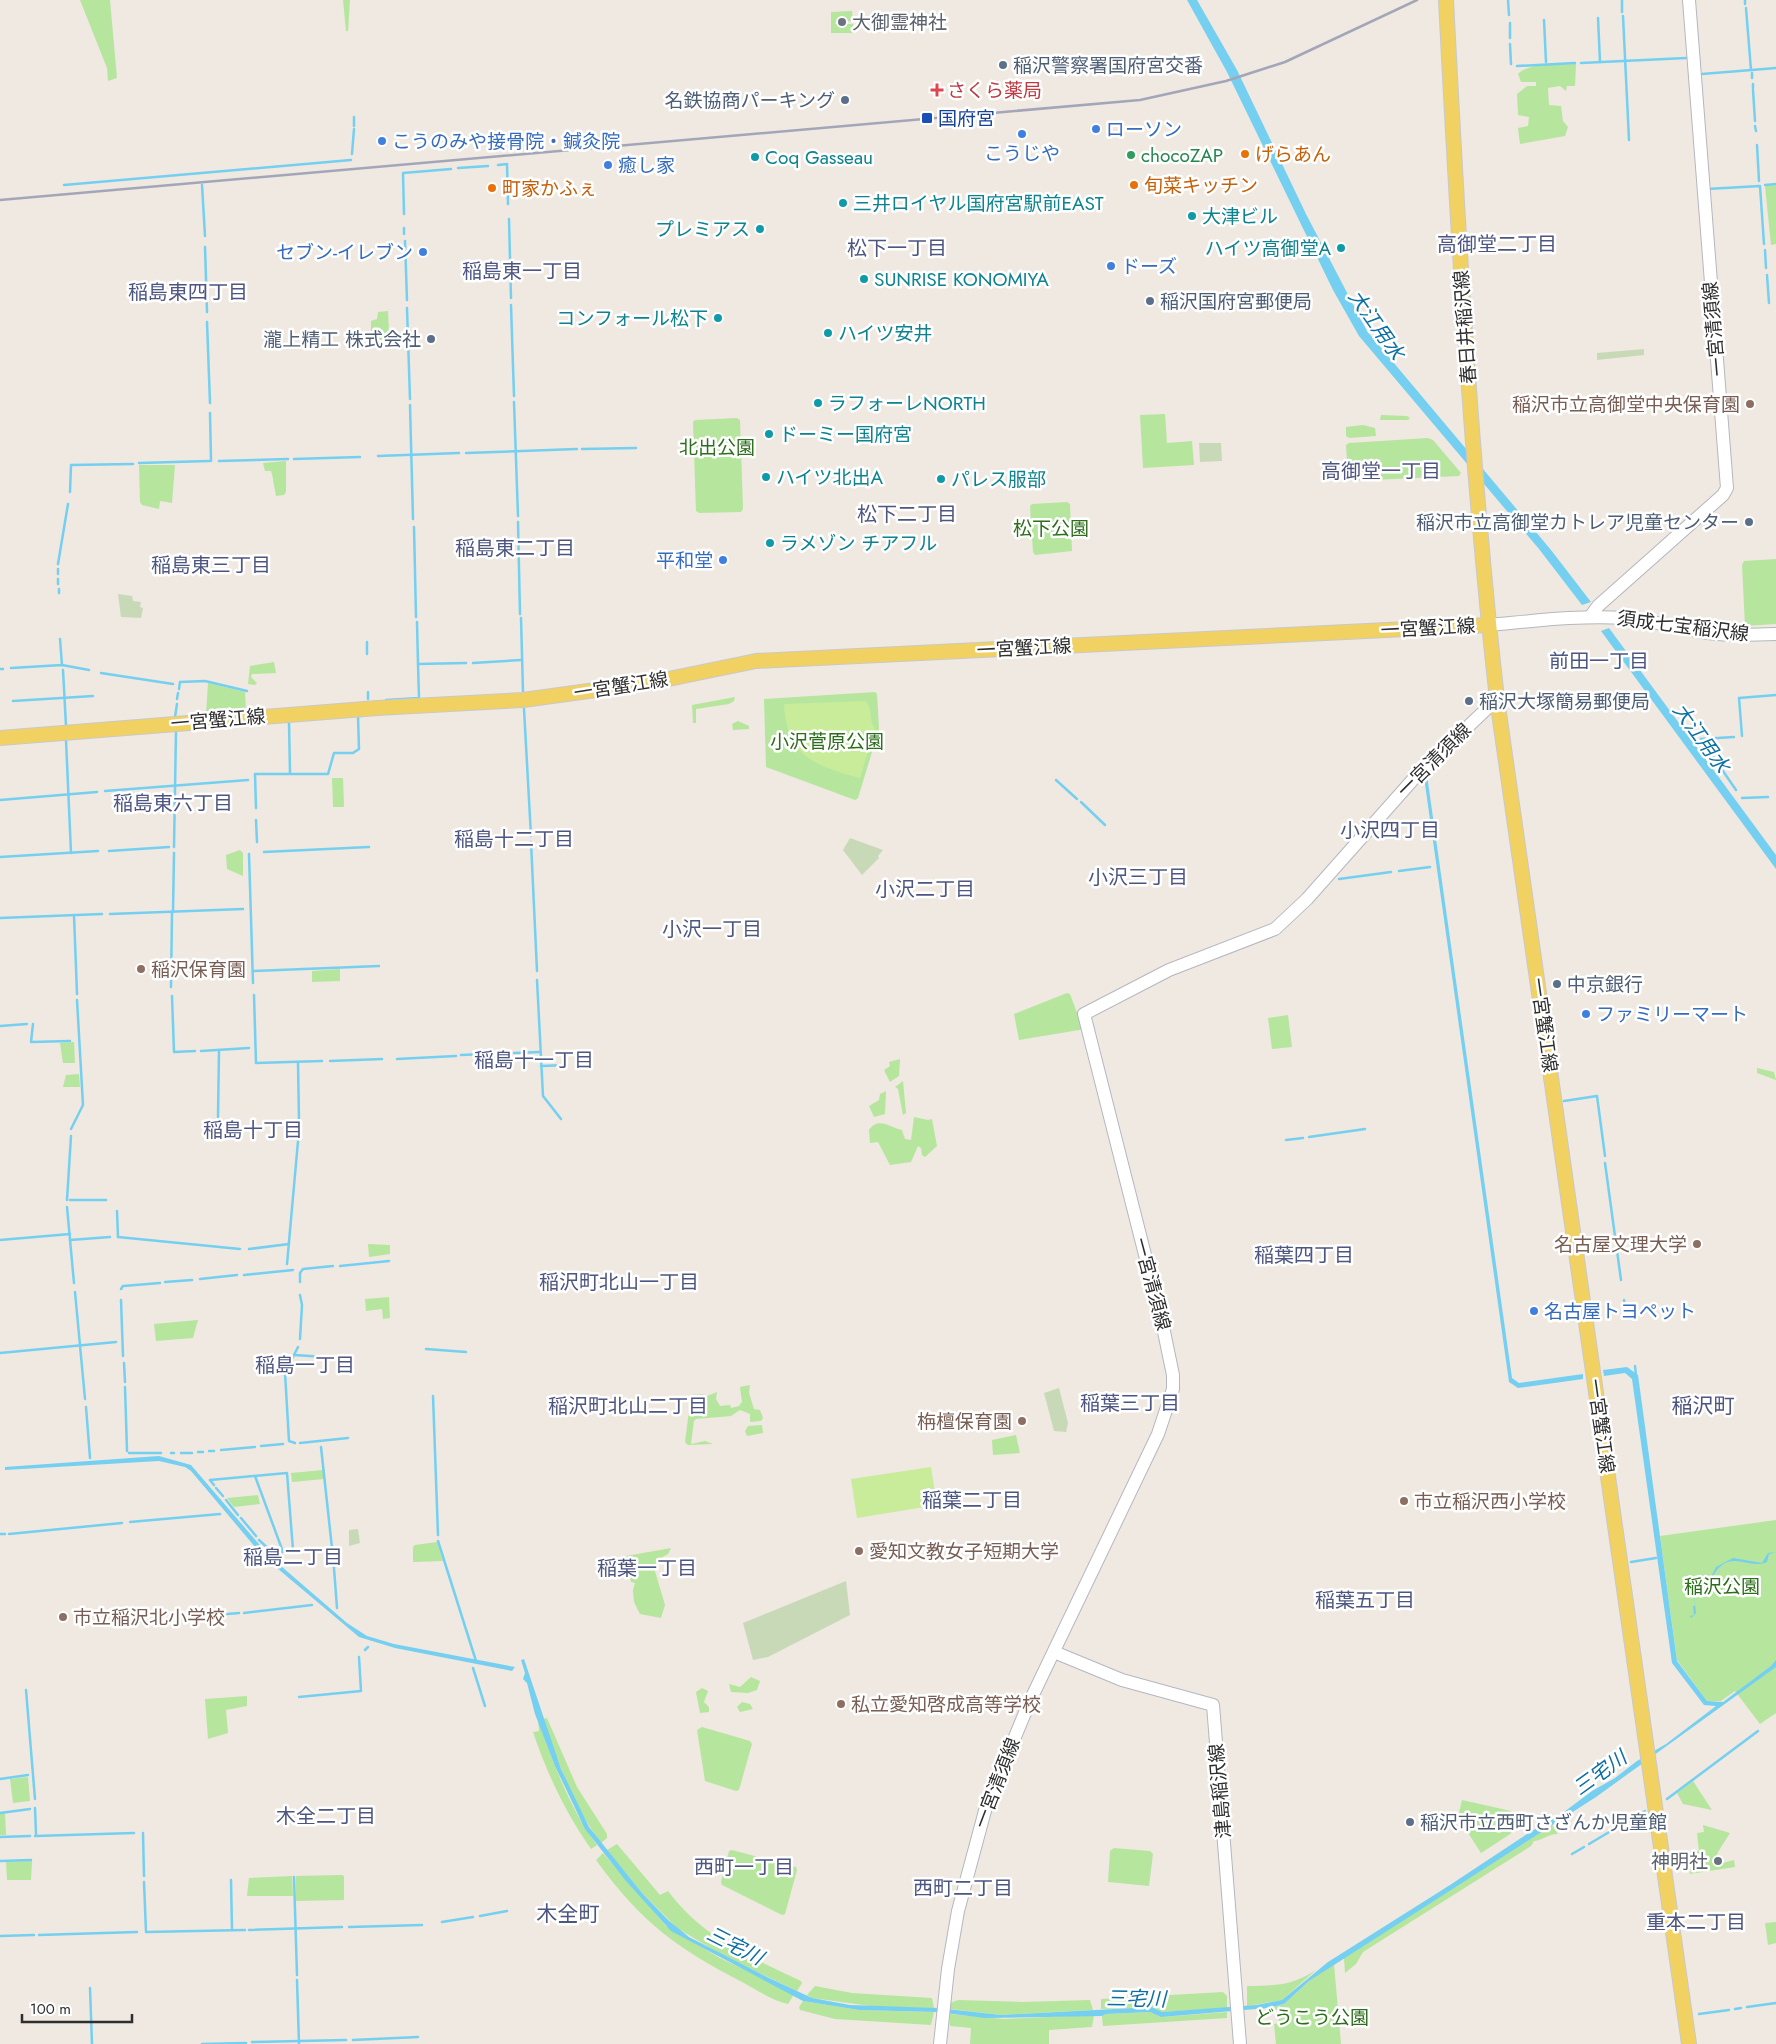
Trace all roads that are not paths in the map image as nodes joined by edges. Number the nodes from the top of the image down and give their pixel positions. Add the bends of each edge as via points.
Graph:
1 (1446, 0) edge
2 (1689, 0) edge
3 (1590, 617) junction
4 (1488, 624) junction
5 (1776, 634) edge
6 (1497, 699) junction
7 (0, 738) edge
8 (1054, 1652) junction
9 (940, 2044) edge
10 (1240, 2044) edge
11 (1689, 2044) edge

1 - 4 main road, 春日井稲沢線 via 1457,214
2 - 3 main road, 一宮清須線 via 1727,488 1598,606
3 - 4 main road
3 - 5 main road, 須成七宝稲沢線 via 1648,620 1707,633 1739,636
4 - 6 main road, 一宮蟹江線
4 - 7 main road, 一宮蟹江線 via 756,661 654,682 523,700 377,708
6 - 8 main road, 一宮清須線 via 1417,775 1275,929 1169,970 1084,1014 1162,1322 1173,1389 1158,1434
6 - 11 main road, 一宮蟹江線
8 - 9 main road, 一宮清須線 via 986,1808 963,1886
8 - 10 main road, 津島稲沢線 via 1122,1680 1213,1705

